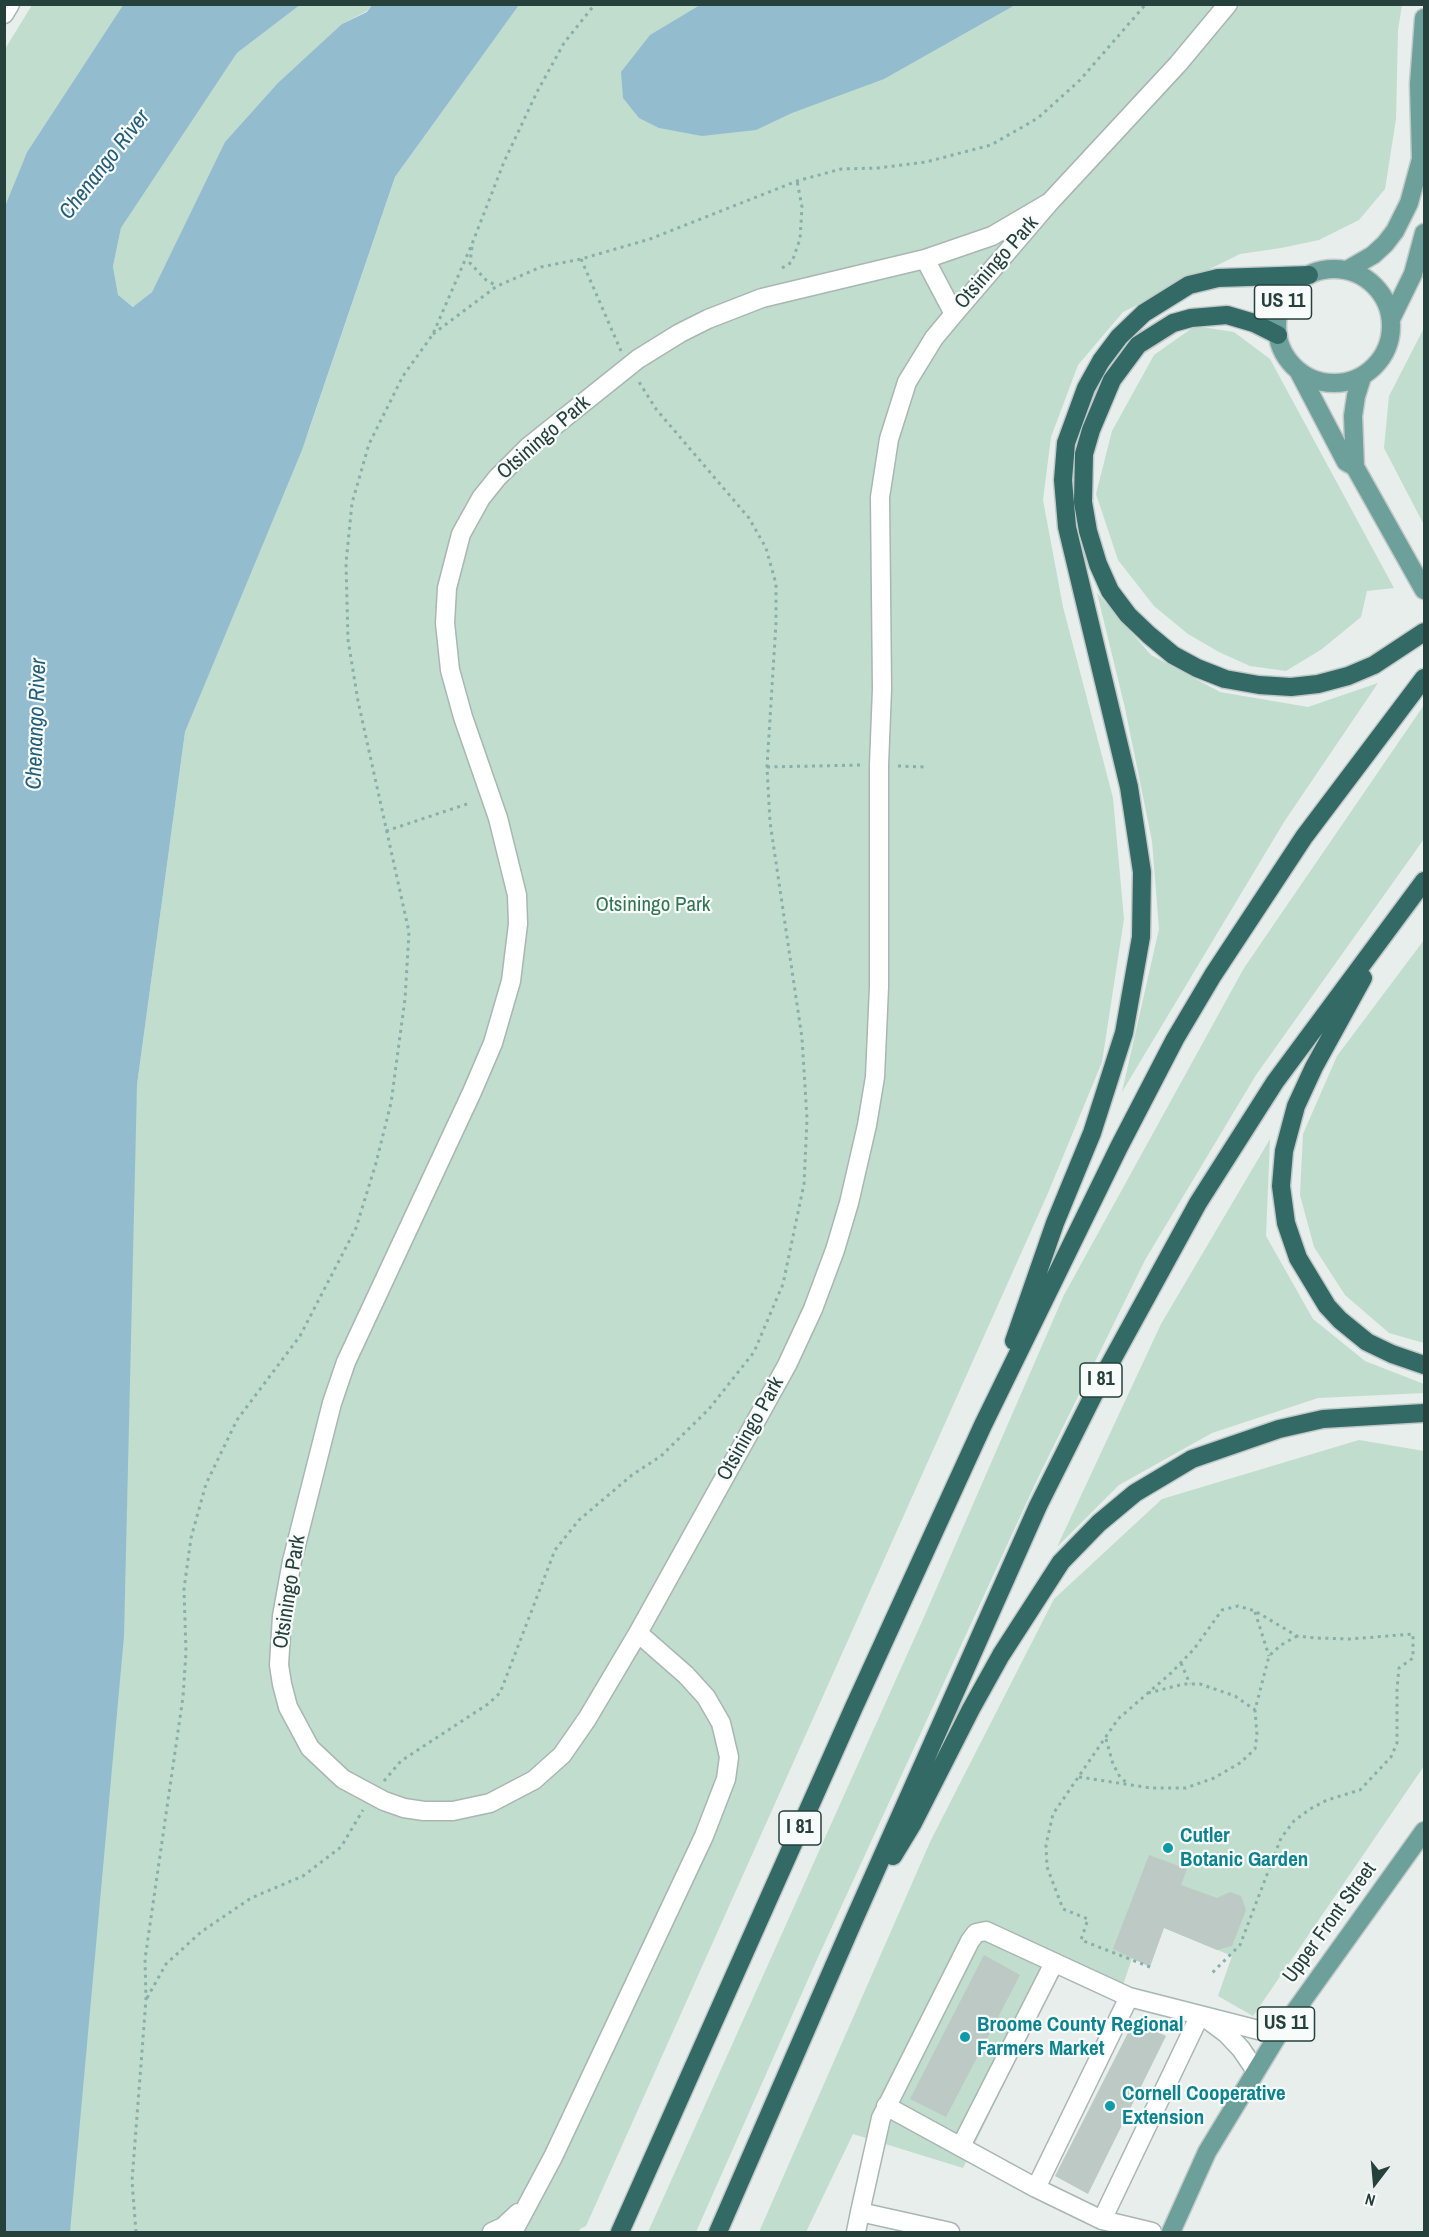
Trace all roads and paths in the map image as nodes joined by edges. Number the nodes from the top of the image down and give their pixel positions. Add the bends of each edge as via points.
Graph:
1 (10, 4) edge
2 (595, 4) edge
3 (1146, 4) edge
4 (1228, 4) edge
5 (4, 14) edge
6 (1425, 18) edge
7 (1423, 162) edge
8 (797, 182) junction
9 (1050, 202) junction
10 (1425, 233) edge
11 (472, 244) junction
12 (581, 259) junction
13 (925, 259) junction
14 (782, 268) dead end
15 (1347, 270) junction
16 (1309, 274) junction
17 (497, 286) junction
18 (954, 314) junction
19 (1391, 319) junction
20 (433, 334) junction
21 (1278, 335) junction
22 (628, 367) junction
23 (1299, 372) junction
24 (1362, 377) junction
25 (1356, 467) junction
26 (1425, 590) edge
27 (1425, 632) edge
28 (1425, 678) edge
29 (879, 765) junction
30 (767, 767) junction
31 (924, 767) dead end
32 (467, 804) dead end
33 (386, 831) junction
34 (1425, 881) edge
35 (1391, 924) junction
36 (1425, 1365) edge
37 (1425, 1413) edge
38 (983, 1425) junction
39 (1255, 1611) junction
40 (638, 1633) junction
41 (1297, 1636) junction
42 (1269, 1656) junction
43 (1181, 1663) junction
44 (1190, 1684) junction
45 (1146, 1694) junction
46 (1255, 1710) junction
47 (1106, 1738) junction
48 (1079, 1777) junction
49 (1128, 1784) junction
50 (372, 1795) junction
51 (1425, 1830) edge
52 (853, 1922) junction
53 (1054, 1963) junction
54 (1150, 1967) dead end
55 (1212, 1973) dead end
56 (1130, 1997) junction
57 (146, 1999) junction
58 (1200, 2015) junction
59 (1278, 2035) junction
60 (1256, 2071) junction
61 (886, 2106) junction
62 (961, 2146) junction
63 (1036, 2188) junction
64 (531, 2201) junction
65 (860, 2212) junction
66 (1102, 2220) junction
67 (137, 2232) edge
68 (492, 2232) edge
69 (513, 2232) edge
70 (620, 2232) edge
71 (718, 2232) edge
72 (856, 2232) edge
73 (950, 2232) edge
74 (1152, 2232) edge
75 (1171, 2232) edge

1 - 5 street
2 - 11 path via 564,43 537,92
3 - 8 path via 1080,80 1038,118 991,145 926,162 841,169
4 - 9 street, Otsiningo Park
6 - 7 main road, US 11 via 1419,84
7 - 15 main road, US 11 via 1395,231 1373,255
8 - 12 path via 650,239
8 - 14 path via 802,207 800,239 792,262
9 - 13 street, Otsiningo Park via 992,236
9 - 18 street, Otsiningo Park
10 - 19 main road via 1413,274
11 - 17 path via 470,263
11 - 20 path
12 - 17 path via 541,267
12 - 22 path
13 - 18 street
13 - 22 street, Otsiningo Park via 762,298 680,333
15 - 16 main road, US 11
15 - 19 main road via 1361,274 1376,286
16 - 21 main road, US 11 via 1286,297 1280,310
16 - 38 highway via 1218,278 1189,285 1144,313 1101,361 1086,388 1066,443 1063,480 1067,527 1129,786 1142,872 1141,937 1124,1033 1092,1133 1055,1223
17 - 20 path
18 - 29 street, Otsiningo Park via 907,382 889,439 880,497
19 - 24 main road via 1385,353
20 - 33 path via 403,376 369,444 352,503 346,563 348,640
21 - 23 main road, US 11 via 1284,355
21 - 27 highway via 1227,315 1191,318 1173,323 1138,345 1112,380 1084,454 1083,502 1098,564 1110,591 1128,615 1173,654 1225,679 1259,685 1300,686 1348,676
22 - 30 path via 656,409 749,518 766,548 776,584
22 - 50 street, Otsiningo Park via 528,447 497,478 461,534 447,588 445,623 450,670 498,818 517,895 518,924 511,981 493,1043 472,1092 346,1362 292,1561 282,1616 279,1665 288,1707 310,1748 343,1779
23 - 24 main road via 1329,384
23 - 25 main road, US 11 via 1346,462
24 - 25 main road, US 11 via 1353,416
25 - 26 main road, US 11
28 - 38 highway, I 81 via 1304,837 1181,1029
29 - 30 path
29 - 31 path
29 - 40 street, Otsiningo Park via 875,1077 849,1203 817,1299 791,1356
30 - 50 path via 770,822 802,1038 807,1119 804,1184 783,1284 754,1352 709,1409 661,1456 579,1520 555,1550 500,1693 401,1761
32 - 33 path
33 - 57 path via 409,932 405,999 391,1103 356,1228 300,1336 237,1420 206,1484 191,1538 184,1589 183,1697 146,1959
34 - 35 highway, I 81
35 - 36 highway via 1296,1106 1284,1151 1281,1186 1286,1223 1295,1249 1327,1306 1367,1342
35 - 52 highway, I 81 via 1275,1082 1198,1203 1100,1382 1038,1506
37 - 52 highway via 1323,1419 1279,1429 1192,1460 1135,1493 1099,1523 1061,1562 1001,1655 913,1823
38 - 70 highway, I 81
39 - 41 path
39 - 42 path
39 - 43 path via 1238,1606 1222,1610
40 - 50 street, Otsiningo Park via 562,1755 534,1780 490,1803 453,1811 404,1808
40 - 64 street via 706,1696 721,1723 729,1757 726,1779 704,1836
41 - 42 path
41 - 55 path via 1350,1639 1413,1634 1413,1658 1399,1668 1397,1743 1386,1763 1360,1790 1327,1800 1294,1821 1281,1838 1240,1945
42 - 46 path
43 - 44 path
43 - 45 path
44 - 45 path
44 - 46 path via 1220,1689
45 - 47 path via 1118,1719
46 - 49 path via 1255,1749 1214,1778 1186,1788
47 - 48 path
47 - 49 path via 1113,1764
48 - 49 path
48 - 54 path via 1053,1814 1046,1845 1047,1867 1055,1889 1063,1909 1088,1919 1082,1941
50 - 57 path via 341,1847 303,1876 251,1898 201,1932 166,1964
51 - 59 main road, Upper Front Street / US 11
52 - 71 highway, I 81
53 - 56 street
53 - 61 street via 986,1930 976,1933
53 - 62 street
56 - 58 street
56 - 63 street
57 - 67 path via 132,2181
58 - 59 street
58 - 60 street via 1227,2034
58 - 66 street
59 - 60 main road, Upper Front Street / US 11
60 - 75 main road, Upper Front Street / US 11 via 1207,2152
61 - 62 street
61 - 65 street
62 - 63 street
63 - 66 street
64 - 68 street
64 - 69 street
65 - 72 street
65 - 73 street
66 - 74 street

